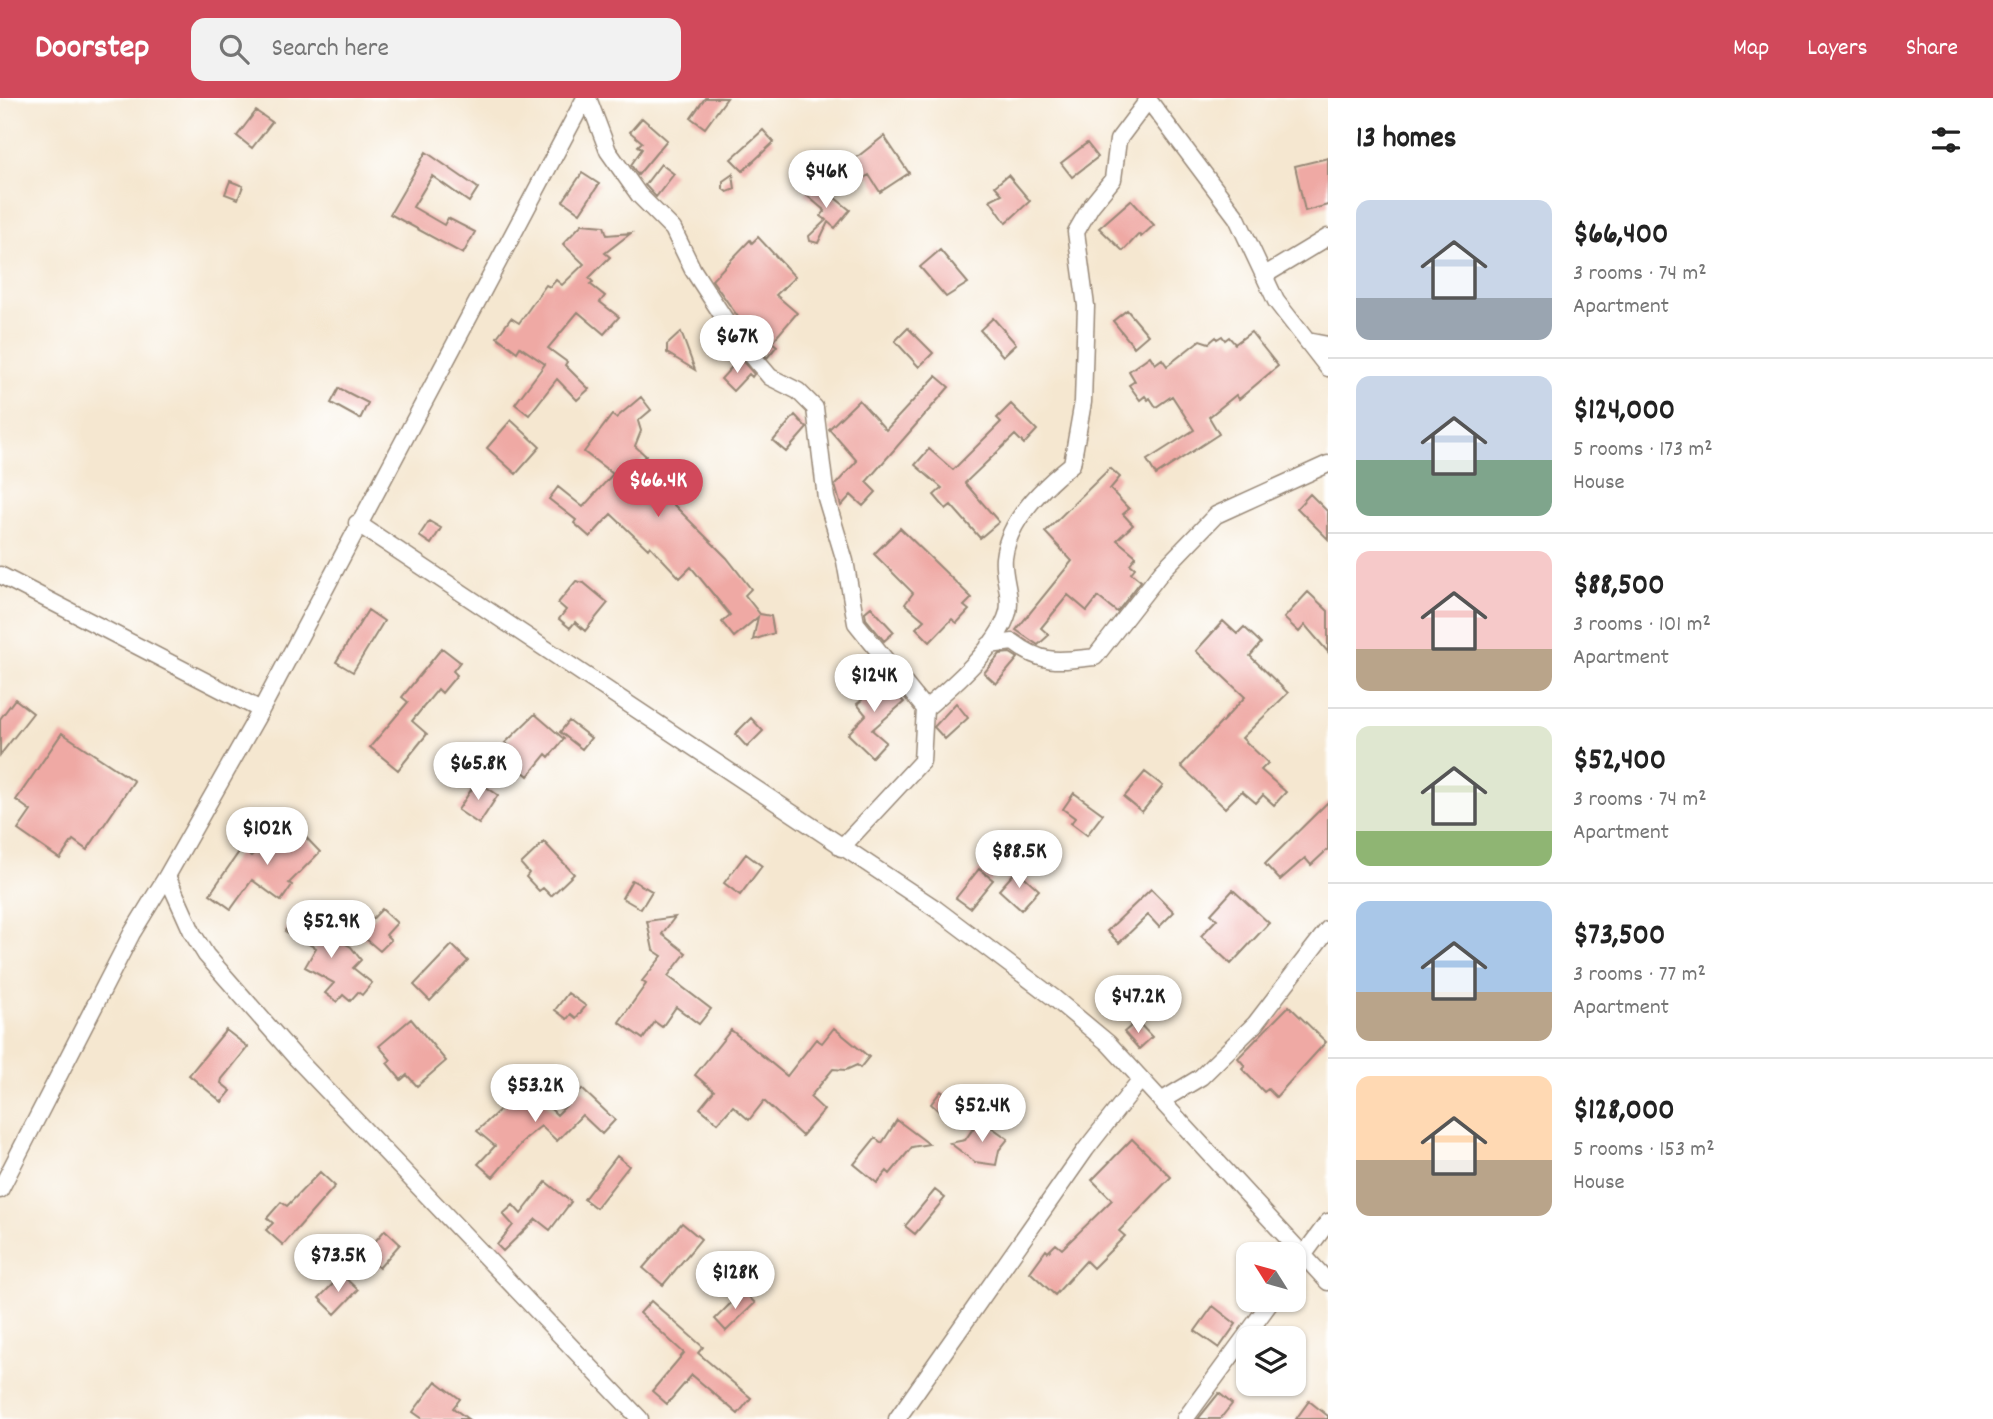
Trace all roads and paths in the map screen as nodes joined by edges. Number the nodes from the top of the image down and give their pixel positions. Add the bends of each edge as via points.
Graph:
1 (587, 98) edge
2 (1147, 99) edge
3 (1328, 237) edge
4 (1265, 275) junction
5 (1307, 341) junction
6 (1328, 345) edge
7 (1328, 368) edge
8 (1328, 464) edge
9 (357, 523) junction
10 (0, 575) edge
11 (989, 645) junction
12 (261, 709) junction
13 (925, 709) junction
14 (841, 848) junction
15 (167, 876) junction
16 (1328, 929) edge
17 (1141, 1079) junction
18 (1161, 1101) junction
19 (0, 1190) edge
20 (1328, 1222) edge
21 (1291, 1242) edge
22 (1306, 1251) edge
23 (1306, 1258) edge
24 (1328, 1282) edge
25 (1263, 1312) edge
26 (640, 1419) edge
27 (897, 1419) edge
28 (1185, 1419) edge

1 - 9 street
1 - 13 street via 608,151 639,195 673,229 692,270 737,338 770,377 798,391 815,408 826,498 845,561 856,623
2 - 4 street via 1237,218
2 - 11 street via 1118,140 1113,179 1076,232 1086,306 1083,402 1072,464 1044,486 1017,524 1004,557 1008,611
3 - 4 street
4 - 5 street via 1276,301
5 - 6 street
5 - 7 street
8 - 11 street via 1216,515 1162,571 1094,657 1056,661 1034,658 1013,642
9 - 12 street
9 - 14 street
10 - 12 street
11 - 13 street via 961,679
12 - 15 street
13 - 14 street via 922,761
14 - 17 street via 936,909 1054,998 1108,1043
15 - 19 street via 132,933
15 - 26 street via 206,955 297,1059
16 - 18 street via 1255,1024 1201,1077
17 - 18 street
17 - 27 street via 1086,1149
18 - 21 street
20 - 22 street
23 - 24 street
25 - 28 street

